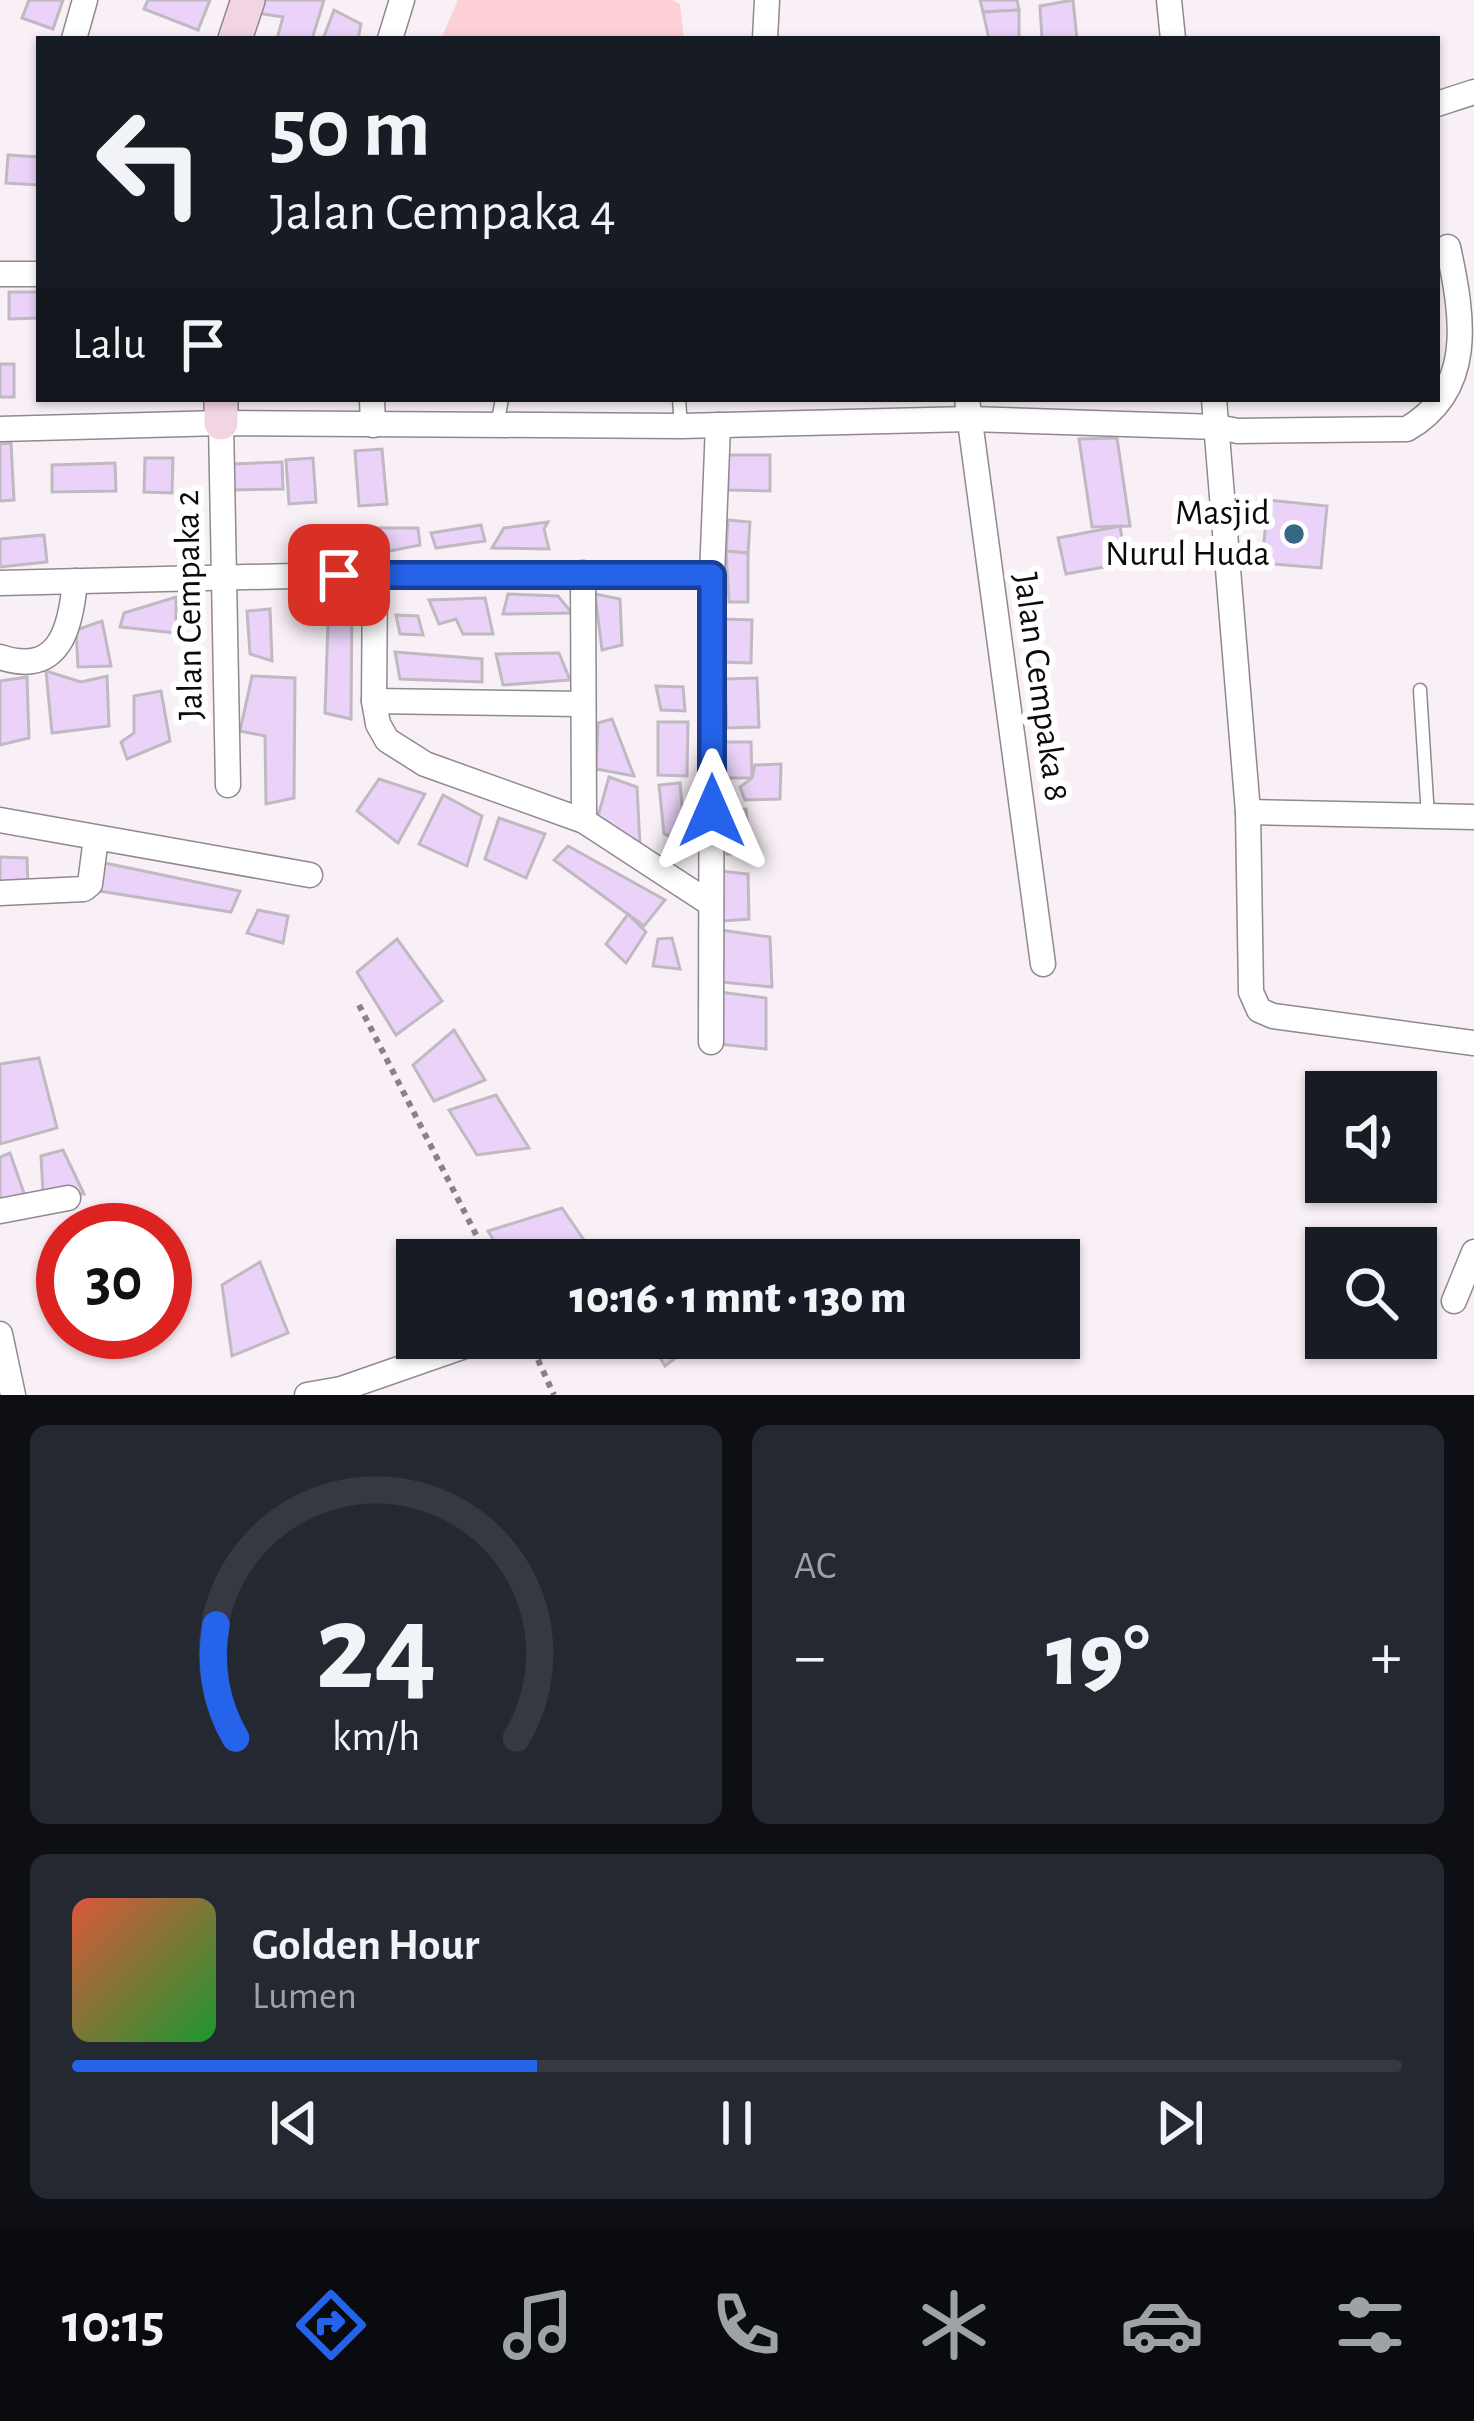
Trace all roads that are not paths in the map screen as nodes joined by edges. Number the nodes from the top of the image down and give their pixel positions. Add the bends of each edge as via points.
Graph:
1 (85, 0) edge
2 (248, 0) edge
3 (402, 0) edge
4 (766, 0) edge
5 (1168, 0) edge
6 (75, 36) edge
7 (236, 36) edge
8 (391, 36) edge
9 (764, 36) edge
10 (1173, 36) edge
11 (1474, 92) edge
12 (1440, 103) edge
13 (1448, 247) dead end
14 (0, 274) edge
15 (36, 274) edge
16 (501, 402) edge
17 (679, 402) edge
18 (1214, 402) edge
19 (968, 409) edge
20 (221, 411) edge
21 (372, 412) edge
22 (718, 425) junction
23 (497, 426) junction
24 (681, 426) junction
25 (1216, 427) junction
26 (0, 429) edge
27 (583, 573) junction
28 (375, 574) junction
29 (712, 575) junction
30 (226, 578) junction
31 (74, 581) junction
32 (0, 583) edge
33 (0, 657) edge
34 (1420, 690) dead end
35 (374, 701) junction
36 (582, 704) junction
37 (228, 784) dead end
38 (1248, 812) junction
39 (1474, 817) edge
40 (1428, 818) junction
41 (0, 820) edge
42 (584, 821) junction
43 (96, 838) junction
44 (310, 875) dead end
45 (0, 893) edge
46 (711, 904) junction
47 (1043, 964) dead end
48 (710, 1042) dead end
49 (1474, 1042) edge
50 (68, 1198) dead end
51 (0, 1211) edge
52 (1474, 1252) edge
53 (1454, 1301) dead end
54 (0, 1334) edge
55 (431, 1359) edge
56 (341, 1392) edge
57 (13, 1395) edge
58 (307, 1395) edge

1 - 6 street
2 - 7 street
3 - 8 street
4 - 9 street
5 - 10 street
11 - 12 street
13 - 25 street via 1470,347 1464,376 1425,421 1407,429
14 - 15 street
16 - 23 lane
17 - 24 lane
18 - 25 street
19 - 22 street
19 - 25 street
19 - 47 street, Jalan Cempaka 8
20 - 21 street
20 - 26 street
20 - 30 street, Jalan Cempaka 2
21 - 23 street
22 - 24 street
22 - 29 street
23 - 24 street
25 - 38 street
27 - 28 street
27 - 29 street
27 - 36 street
28 - 30 street
28 - 35 street
29 - 46 street
30 - 31 street
30 - 37 street, Jalan Cempaka 2
31 - 32 street
31 - 33 street via 66,634 53,652 26,661
34 - 40 lane
35 - 36 street
35 - 42 street via 378,724 401,752
36 - 42 street
38 - 40 street
38 - 49 street via 1251,992 1259,1010
39 - 40 street
41 - 43 street
42 - 46 street
43 - 44 street
43 - 45 street via 84,889
46 - 48 street
50 - 51 street
52 - 53 street
54 - 57 street
55 - 56 street
56 - 58 street

